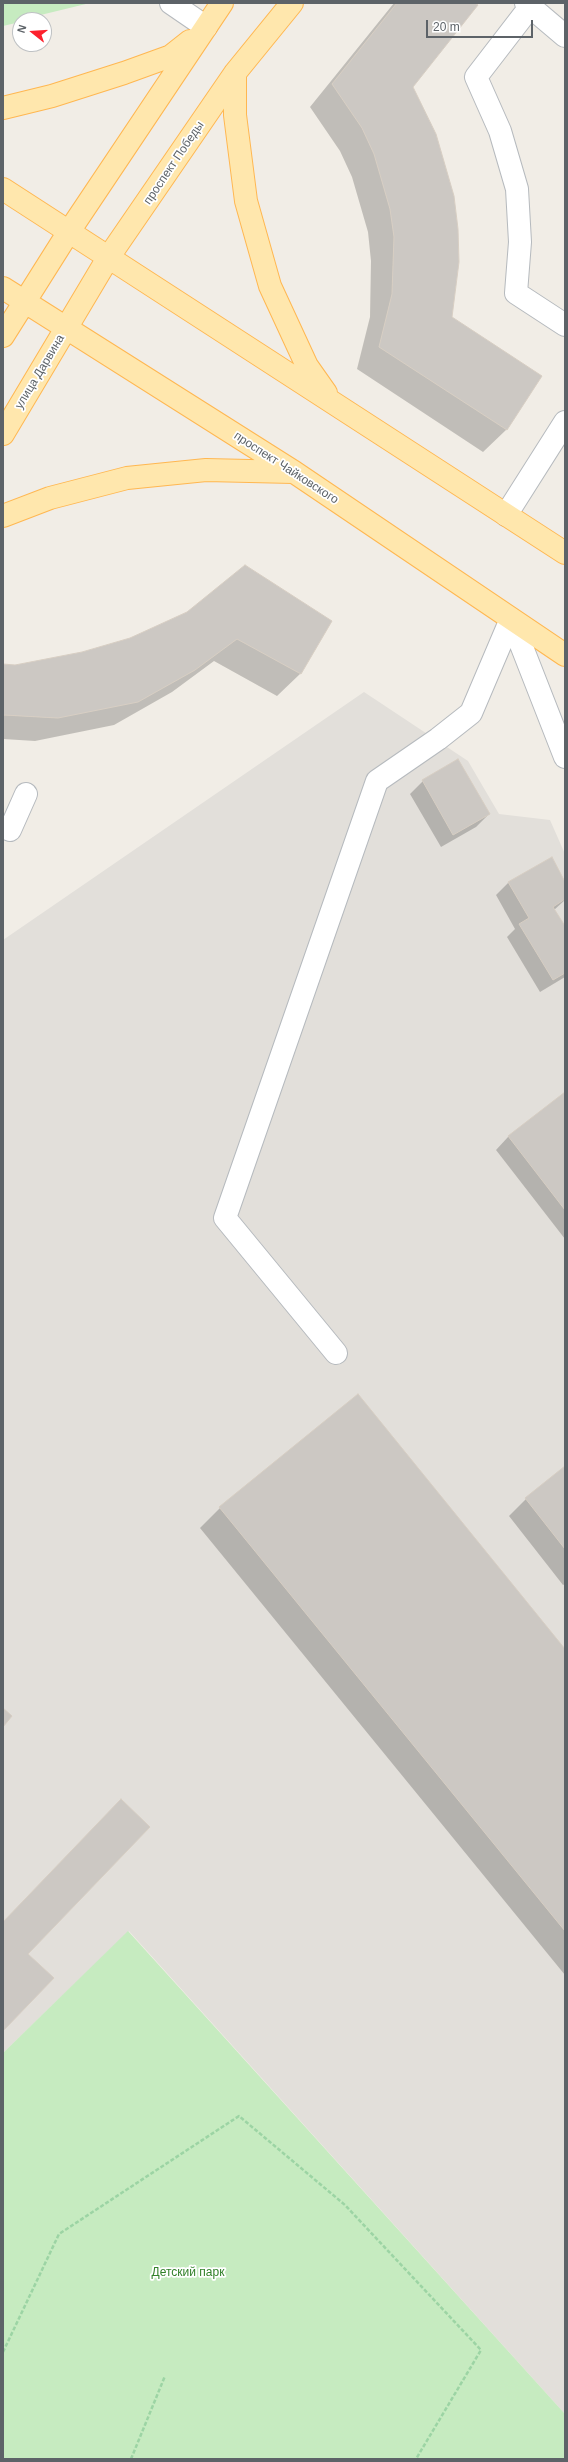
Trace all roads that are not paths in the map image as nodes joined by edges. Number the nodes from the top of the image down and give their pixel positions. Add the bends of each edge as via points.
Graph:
1 (171, 3) edge
2 (222, 3) edge
3 (292, 3) edge
4 (530, 4) edge
5 (206, 27) junction
6 (565, 36) edge
7 (235, 73) junction
8 (3, 108) edge
9 (3, 189) edge
10 (68, 232) junction
11 (108, 258) junction
12 (3, 288) edge
13 (24, 301) junction
14 (565, 325) edge
15 (65, 330) junction
16 (3, 336) edge
17 (334, 403) junction
18 (565, 422) edge
19 (3, 434) edge
20 (294, 472) junction
21 (506, 515) junction
22 (3, 516) edge
23 (565, 554) edge
24 (511, 619) junction
25 (565, 655) edge
26 (565, 757) edge
27 (26, 794) dead end
28 (3, 827) edge
29 (336, 1353) dead end

1 - 5 lane
2 - 5 main road
3 - 7 main road, проспект Победы
4 - 6 lane
4 - 14 lane via 476,78 500,131 517,189 520,242 516,293
5 - 8 main road via 189,43 165,58 94,83
5 - 10 main road
7 - 11 main road, проспект Победы
7 - 17 main road via 235,115 244,186 270,286 307,366
9 - 10 main road
10 - 11 main road
10 - 13 main road
11 - 15 main road, проспект Победы
11 - 17 main road
12 - 13 main road, проспект Чайковского
13 - 15 main road, проспект Чайковского
13 - 16 main road
15 - 19 main road, улица Дарвина
15 - 20 main road, проспект Чайковского
17 - 21 main road
18 - 21 lane
20 - 22 main road via 206,470 153,474 75,490
20 - 24 main road, проспект Чайковского
21 - 23 main road
24 - 25 main road, проспект Чайковского
24 - 26 lane
24 - 29 lane via 471,713 377,781 225,1218
27 - 28 lane via 10,830

